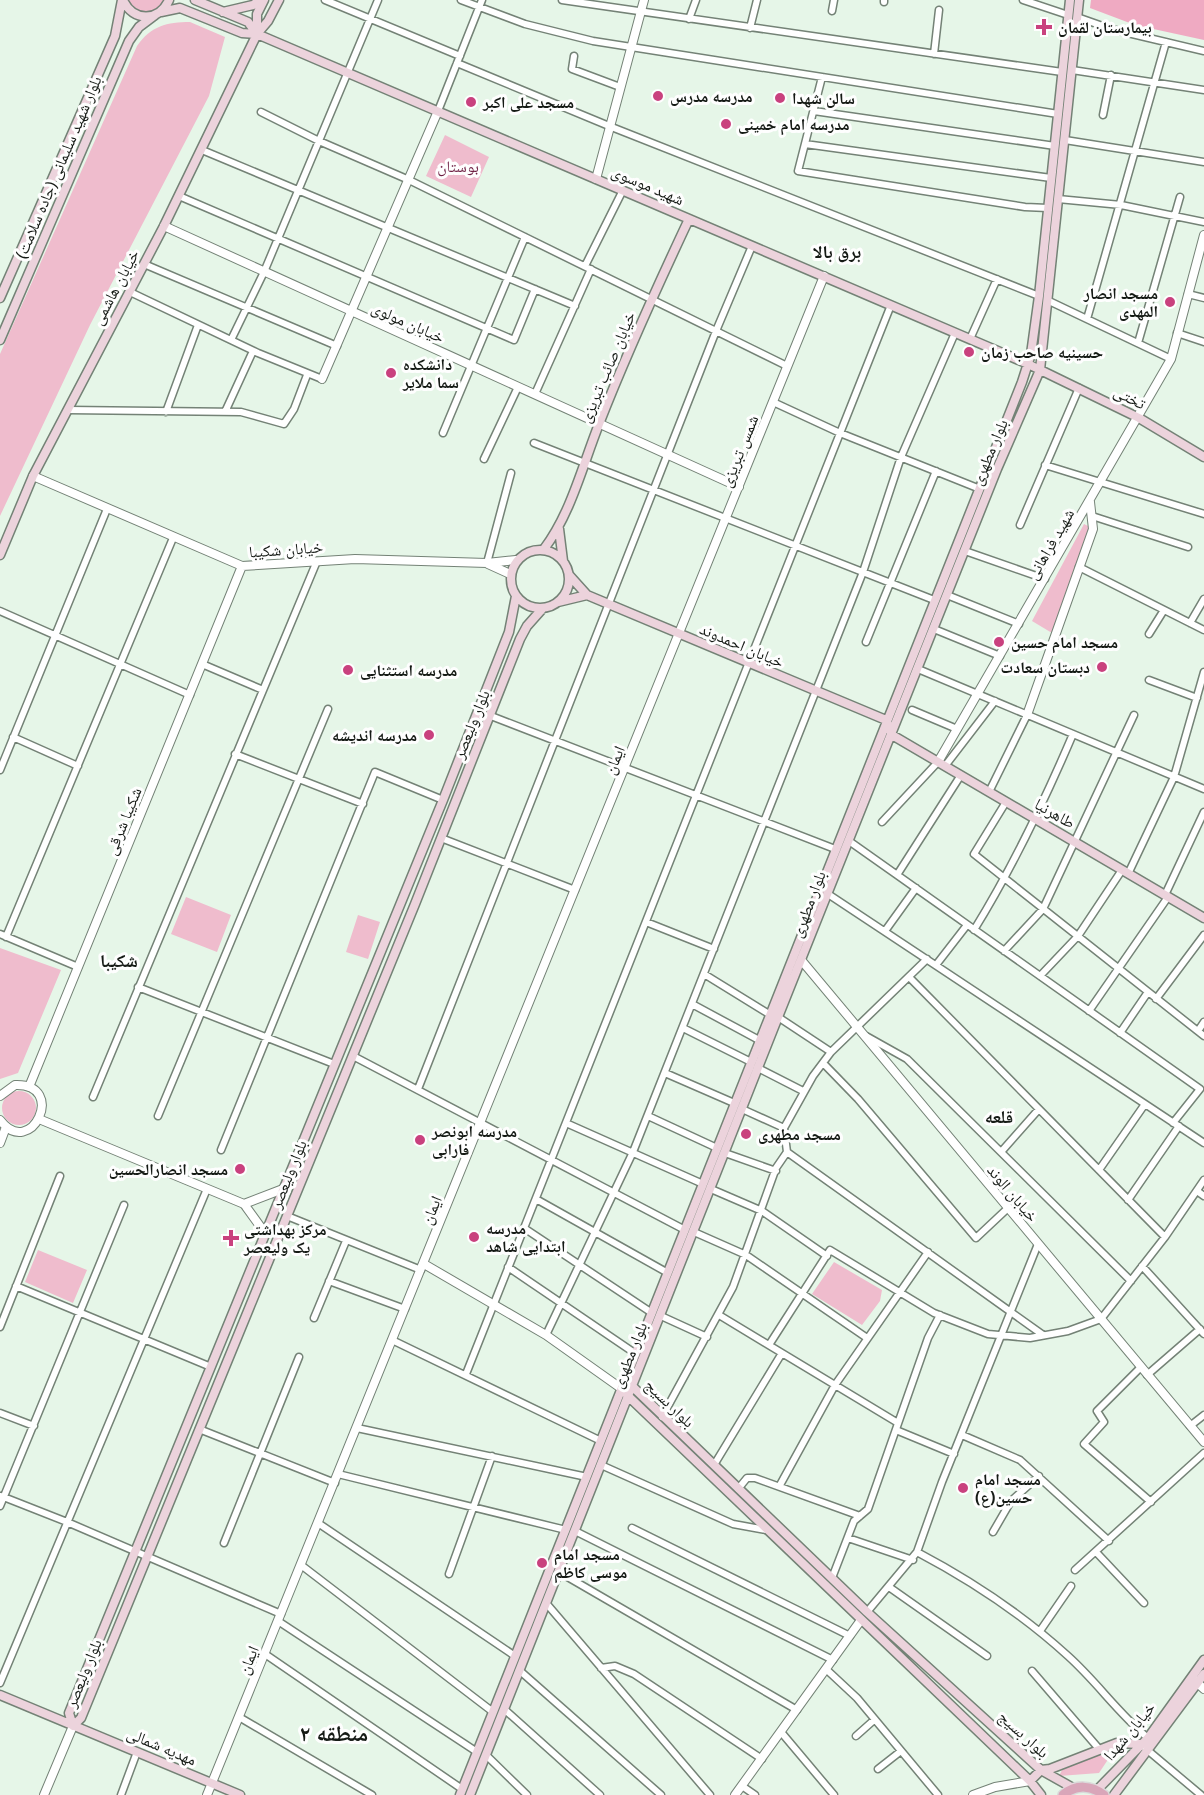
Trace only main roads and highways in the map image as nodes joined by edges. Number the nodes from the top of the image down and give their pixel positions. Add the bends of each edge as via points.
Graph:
1 (122, 0) edge
2 (169, 0) edge
3 (195, 0) edge
4 (260, 0) edge
5 (264, 0) edge
6 (279, 0) edge
7 (1070, 0) edge
8 (1079, 0) edge
9 (223, 12) junction
10 (158, 13) junction
11 (1073, 16) junction
12 (256, 34) junction
13 (1067, 71) junction
14 (689, 219) junction
15 (0, 298) edge
16 (0, 340) edge
17 (1028, 364) junction
18 (1040, 370) junction
19 (1204, 457) edge
20 (559, 529) junction
21 (544, 549) junction
22 (0, 555) edge
23 (563, 561) junction
24 (569, 575) junction
25 (516, 596) junction
26 (587, 596) junction
27 (557, 602) junction
28 (543, 608) junction
29 (886, 720) junction
30 (892, 735) junction
31 (1203, 915) edge
32 (773, 1016) junction
33 (353, 1056) junction
34 (334, 1064) junction
35 (738, 1106) junction
36 (689, 1231) junction
37 (656, 1315) junction
38 (633, 1387) junction
39 (622, 1389) junction
40 (628, 1398) junction
41 (570, 1530) junction
42 (867, 1611) junction
43 (861, 1620) junction
44 (1204, 1660) edge
45 (1204, 1674) edge
46 (1193, 1679) junction
47 (0, 1695) edge
48 (73, 1726) junction
49 (1144, 1741) junction
50 (481, 1754) junction
51 (1041, 1770) junction
52 (1030, 1781) junction
53 (1073, 1788) junction
54 (461, 1792) edge
55 (1100, 1792) edge
56 (240, 1795) edge
57 (470, 1795) edge
58 (1041, 1795) edge
59 (1063, 1795) edge
60 (1114, 1795) edge

1 - 10 main road via 137,15
1 - 15 main road, بلوار شهید سلیمانی (جاده سلامت) via 115,36
2 - 10 main road, بلوار شهید سلیمانی (جاده سلامت)
3 - 9 main road
4 - 9 main road
5 - 12 main road via 257,14
6 - 12 main road
7 - 11 main road, بلوار مطهری
8 - 11 main road, بلوار مطهری
9 - 12 main road via 248,22
10 - 12 main road via 180,8 242,33
10 - 16 main road, بلوار شهید سلیمانی (جاده سلامت) via 139,27 129,41
11 - 13 main road, بلوار مطهری
12 - 14 main road, شهید موسوی
12 - 22 main road, خیابان هاشمی via 164,226 33,476
13 - 17 main road, بلوار مطهری via 1058,114
13 - 18 main road, بلوار مطهری via 1065,140
14 - 17 main road, شهید موسوی
14 - 20 main road, خیابان صائب تبریزی via 651,299
17 - 18 main road, شهید موسوی
17 - 29 main road, بلوار مطهری
18 - 19 main road, تختی via 1139,418
18 - 30 main road, بلوار مطهری
20 - 21 main road
20 - 23 main road
21 - 23 main road
21 - 25 main road via 529,551 516,560 510,574
23 - 24 main road
24 - 26 main road
24 - 27 main road via 567,590
25 - 28 main road via 528,606
25 - 34 main road, بلوار ولیعصر via 509,632
26 - 27 main road
26 - 29 main road, خیابان احمدوند
27 - 28 main road
28 - 33 main road, بلوار ولیعصر via 520,639
29 - 30 main road
29 - 32 main road, بلوار مطهری
30 - 31 main road, طاهرنیا
30 - 32 main road, بلوار مطهری via 802,961
32 - 35 main road, بلوار مطهری via 758,1068
32 - 35 main road, بلوار مطهری via 759,1040
33 - 34 main road
33 - 48 main road, بلوار ولیعصر via 81,1718
34 - 48 main road, بلوار ولیعصر via 69,1713
35 - 36 main road, بلوار مطهری
36 - 37 main road, بلوار مطهری
36 - 37 main road, بلوار مطهری via 668,1273
37 - 38 main road, بلوار مطهری
37 - 39 main road, بلوار مطهری
38 - 39 main road, بلوار بسیج
38 - 40 main road, بلوار مطهری
38 - 42 main road, بلوار بسیج
39 - 40 main road, بلوار بسیج
39 - 41 main road, بلوار مطهری
40 - 41 main road, بلوار مطهری
40 - 43 main road, بلوار بسیج
41 - 50 main road, بلوار مطهری via 515,1656
41 - 50 main road, بلوار مطهری via 559,1572 504,1708
42 - 43 main road
42 - 51 main road, بلوار بسیج
43 - 52 main road, بلوار بسیج
44 - 46 main road, خیابان شهدا
45 - 46 main road, خیابان شهدا
46 - 49 main road, خیابان شهدا
46 - 60 main road, خیابان شهدا via 1149,1752
47 - 48 main road, مهدیه شمالی
48 - 56 main road, مهدیه شمالی
49 - 51 main road via 1117,1743
49 - 55 main road, خیابان شهدا
50 - 54 main road, بلوار مطهری
50 - 57 main road, بلوار مطهری
51 - 52 main road
51 - 53 main road, بلوار بسیج
52 - 58 main road, بلوار بسیج
53 - 55 main road via 1089,1787
53 - 59 main road

